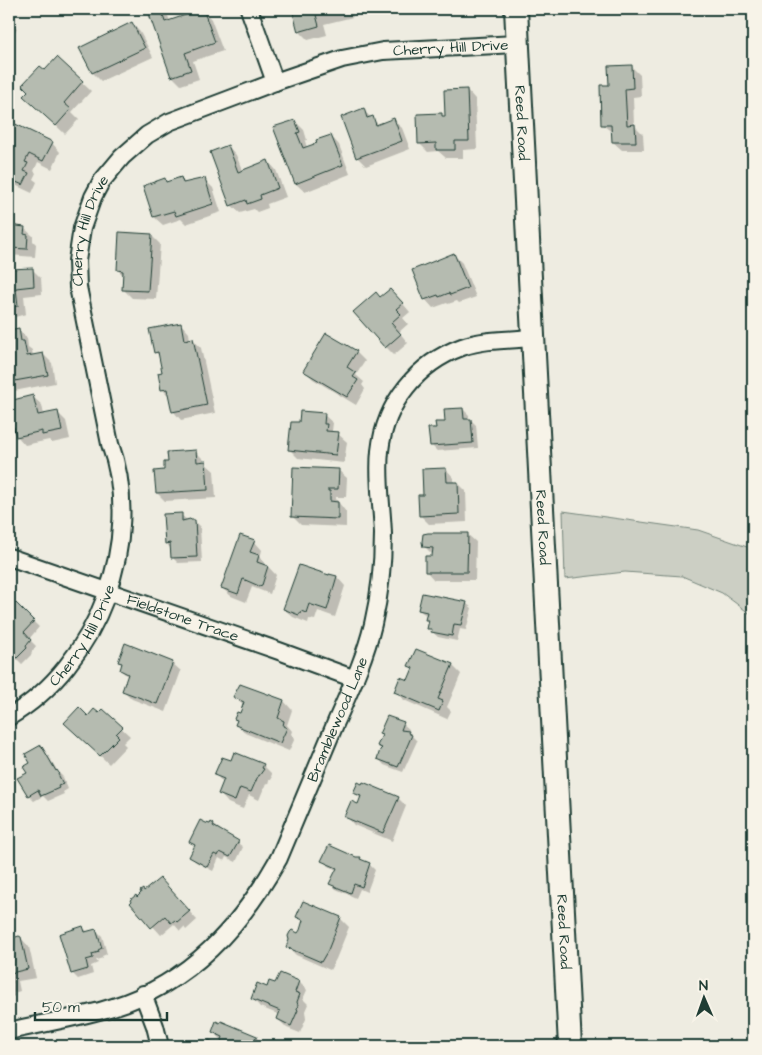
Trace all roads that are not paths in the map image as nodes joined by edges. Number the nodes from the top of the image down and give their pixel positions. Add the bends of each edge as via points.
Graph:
1 (248, 9) edge
2 (516, 9) edge
3 (518, 44) junction
4 (275, 82) junction
5 (534, 338) junction
6 (9, 557) edge
7 (109, 591) junction
8 (355, 679) junction
9 (9, 716) edge
10 (144, 994) junction
11 (9, 1031) edge
12 (160, 1046) edge
13 (570, 1046) edge

1 - 4 street
2 - 3 main road, Reed Road
3 - 4 street, Cherry Hill Drive via 384,51 342,59
3 - 5 main road, Reed Road
4 - 7 street, Cherry Hill Drive via 169,122 147,135 122,157 102,182 82,228 77,262 78,287 110,444 117,461 122,502 120,544
5 - 8 street, Bramblewood Lane via 486,342 447,354 420,372 394,404 380,451 383,550 379,592 369,640
5 - 13 main road, Reed Road
6 - 7 street, Fieldstone Trace
7 - 8 street, Fieldstone Trace
7 - 9 street, Cherry Hill Drive via 92,629 74,656 53,682 21,710
8 - 10 street, Bramblewood Lane via 279,858 254,900 234,926 205,954 172,979
10 - 11 street, Bramblewood Lane via 112,1007
10 - 12 street

